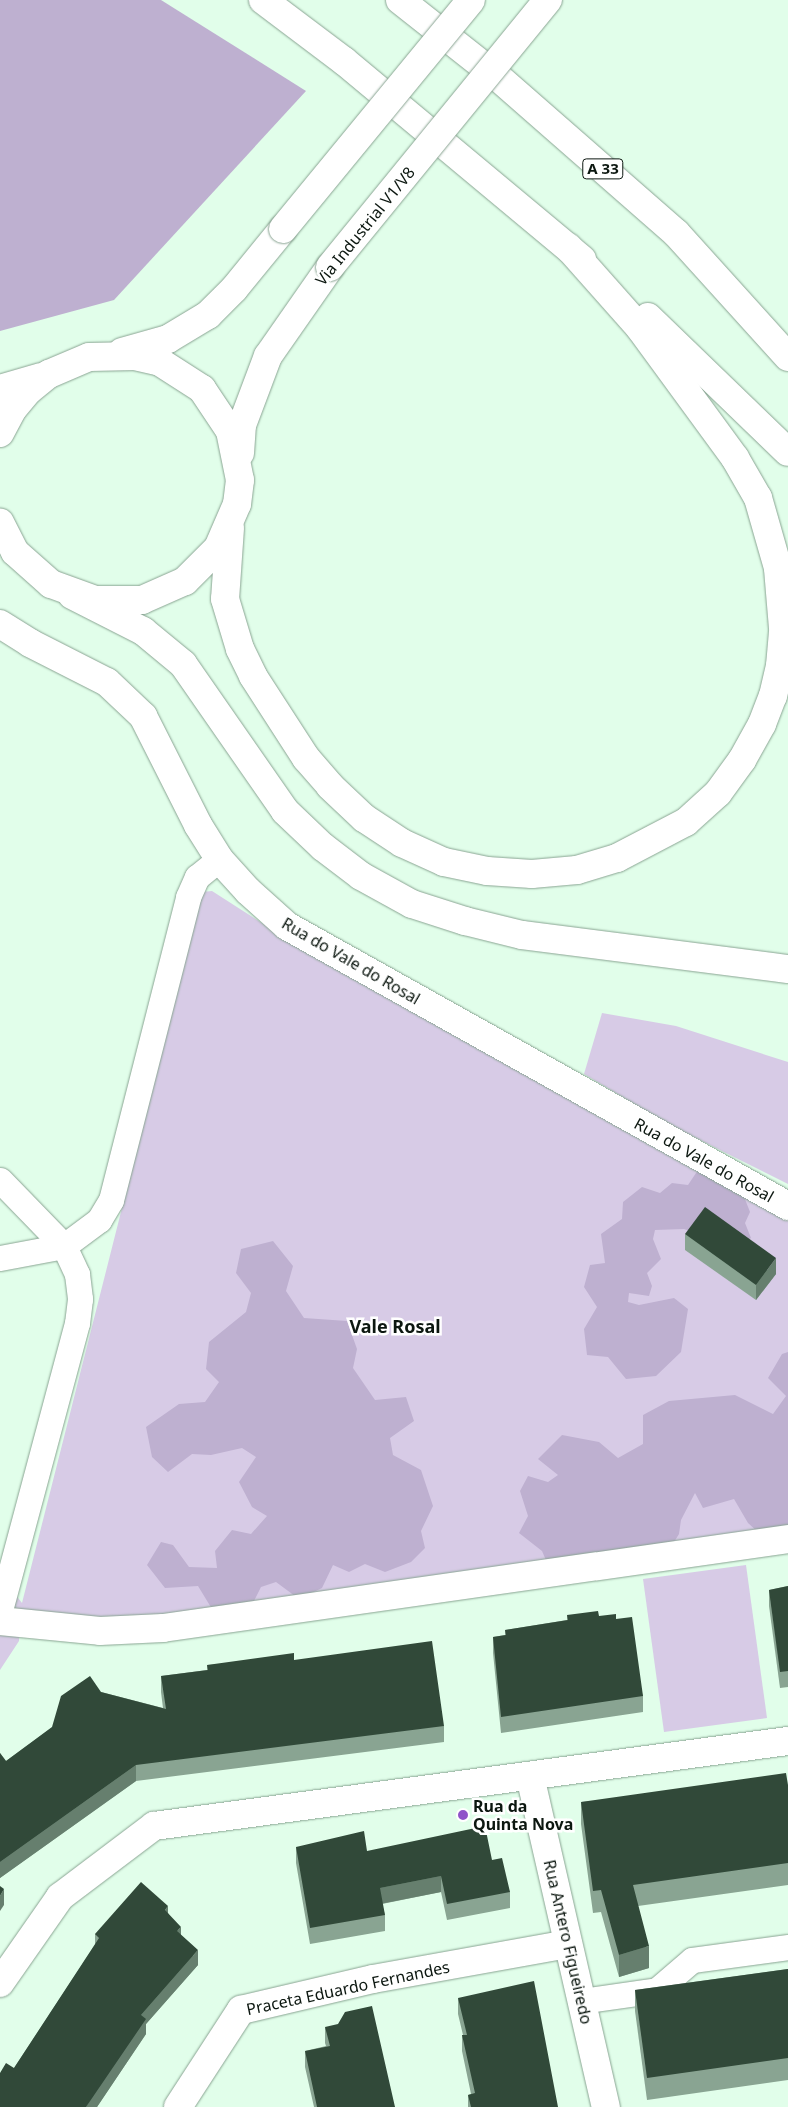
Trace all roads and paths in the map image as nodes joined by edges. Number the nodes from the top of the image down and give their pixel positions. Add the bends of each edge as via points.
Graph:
1 (263, 0) edge
2 (400, 0) edge
3 (470, 0) edge
4 (548, 0) edge
5 (568, 247) junction
6 (110, 354) junction
7 (788, 357) edge
8 (49, 374) junction
9 (0, 389) edge
10 (0, 432) edge
11 (788, 452) edge
12 (240, 480) junction
13 (0, 523) edge
14 (230, 528) junction
15 (72, 594) junction
16 (0, 624) edge
17 (219, 859) junction
18 (788, 970) edge
19 (0, 1180) edge
20 (788, 1206) edge
21 (64, 1246) junction
22 (0, 1258) edge
23 (788, 1539) edge
24 (0, 1610) edge
25 (0, 1621) edge
26 (788, 1741) edge
27 (530, 1776) junction
28 (568, 1944) junction
29 (788, 1947) edge
30 (0, 1983) edge
31 (581, 2000) junction
32 (178, 2107) edge
33 (606, 2107) edge

1 - 5 main road via 344,61
2 - 7 main road, A 33 via 500,79 676,234
3 - 6 main road, bridge via 234,289 208,315 168,339
4 - 12 main road, Via Industrial V1/V8, bridge via 330,267 268,356 242,425
5 - 11 main road via 671,338
5 - 14 main road via 640,328 735,458 758,498 778,568 783,628 780,666 773,696 742,760 718,793 686,822 617,858 577,870 532,874 487,871 444,862 402,843 364,818 330,786 306,758 253,676 240,649 225,599
6 - 8 main road via 89,357
6 - 12 main road via 160,362 202,389 230,431
8 - 9 main road
8 - 10 main road via 12,410
12 - 14 main road
13 - 15 main road via 15,552 31,570
14 - 15 main road via 203,566 164,592 119,602
15 - 18 main road via 143,631 177,658 200,684 285,810 323,847 361,876 412,904 522,935
16 - 17 main road, Rua do Vale do Rosal via 107,682 143,716 198,825
17 - 20 main road, Rua do Vale do Rosal via 286,926
17 - 21 lane via 198,877 188,897 111,1200 99,1220
19 - 21 lane
21 - 22 lane
21 - 24 lane via 77,1274 78,1323
23 - 25 main road via 163,1628 100,1631
26 - 27 main road
27 - 28 main road, Rua Antero Figueiredo
27 - 30 main road via 154,1826 60,1897
28 - 31 main road, Rua Antero Figueiredo
28 - 32 main road, Praceta Eduardo Fernandes via 373,1979 241,2010
29 - 31 lane via 692,1960 657,1990
31 - 33 main road, Rua Antero Figueiredo

